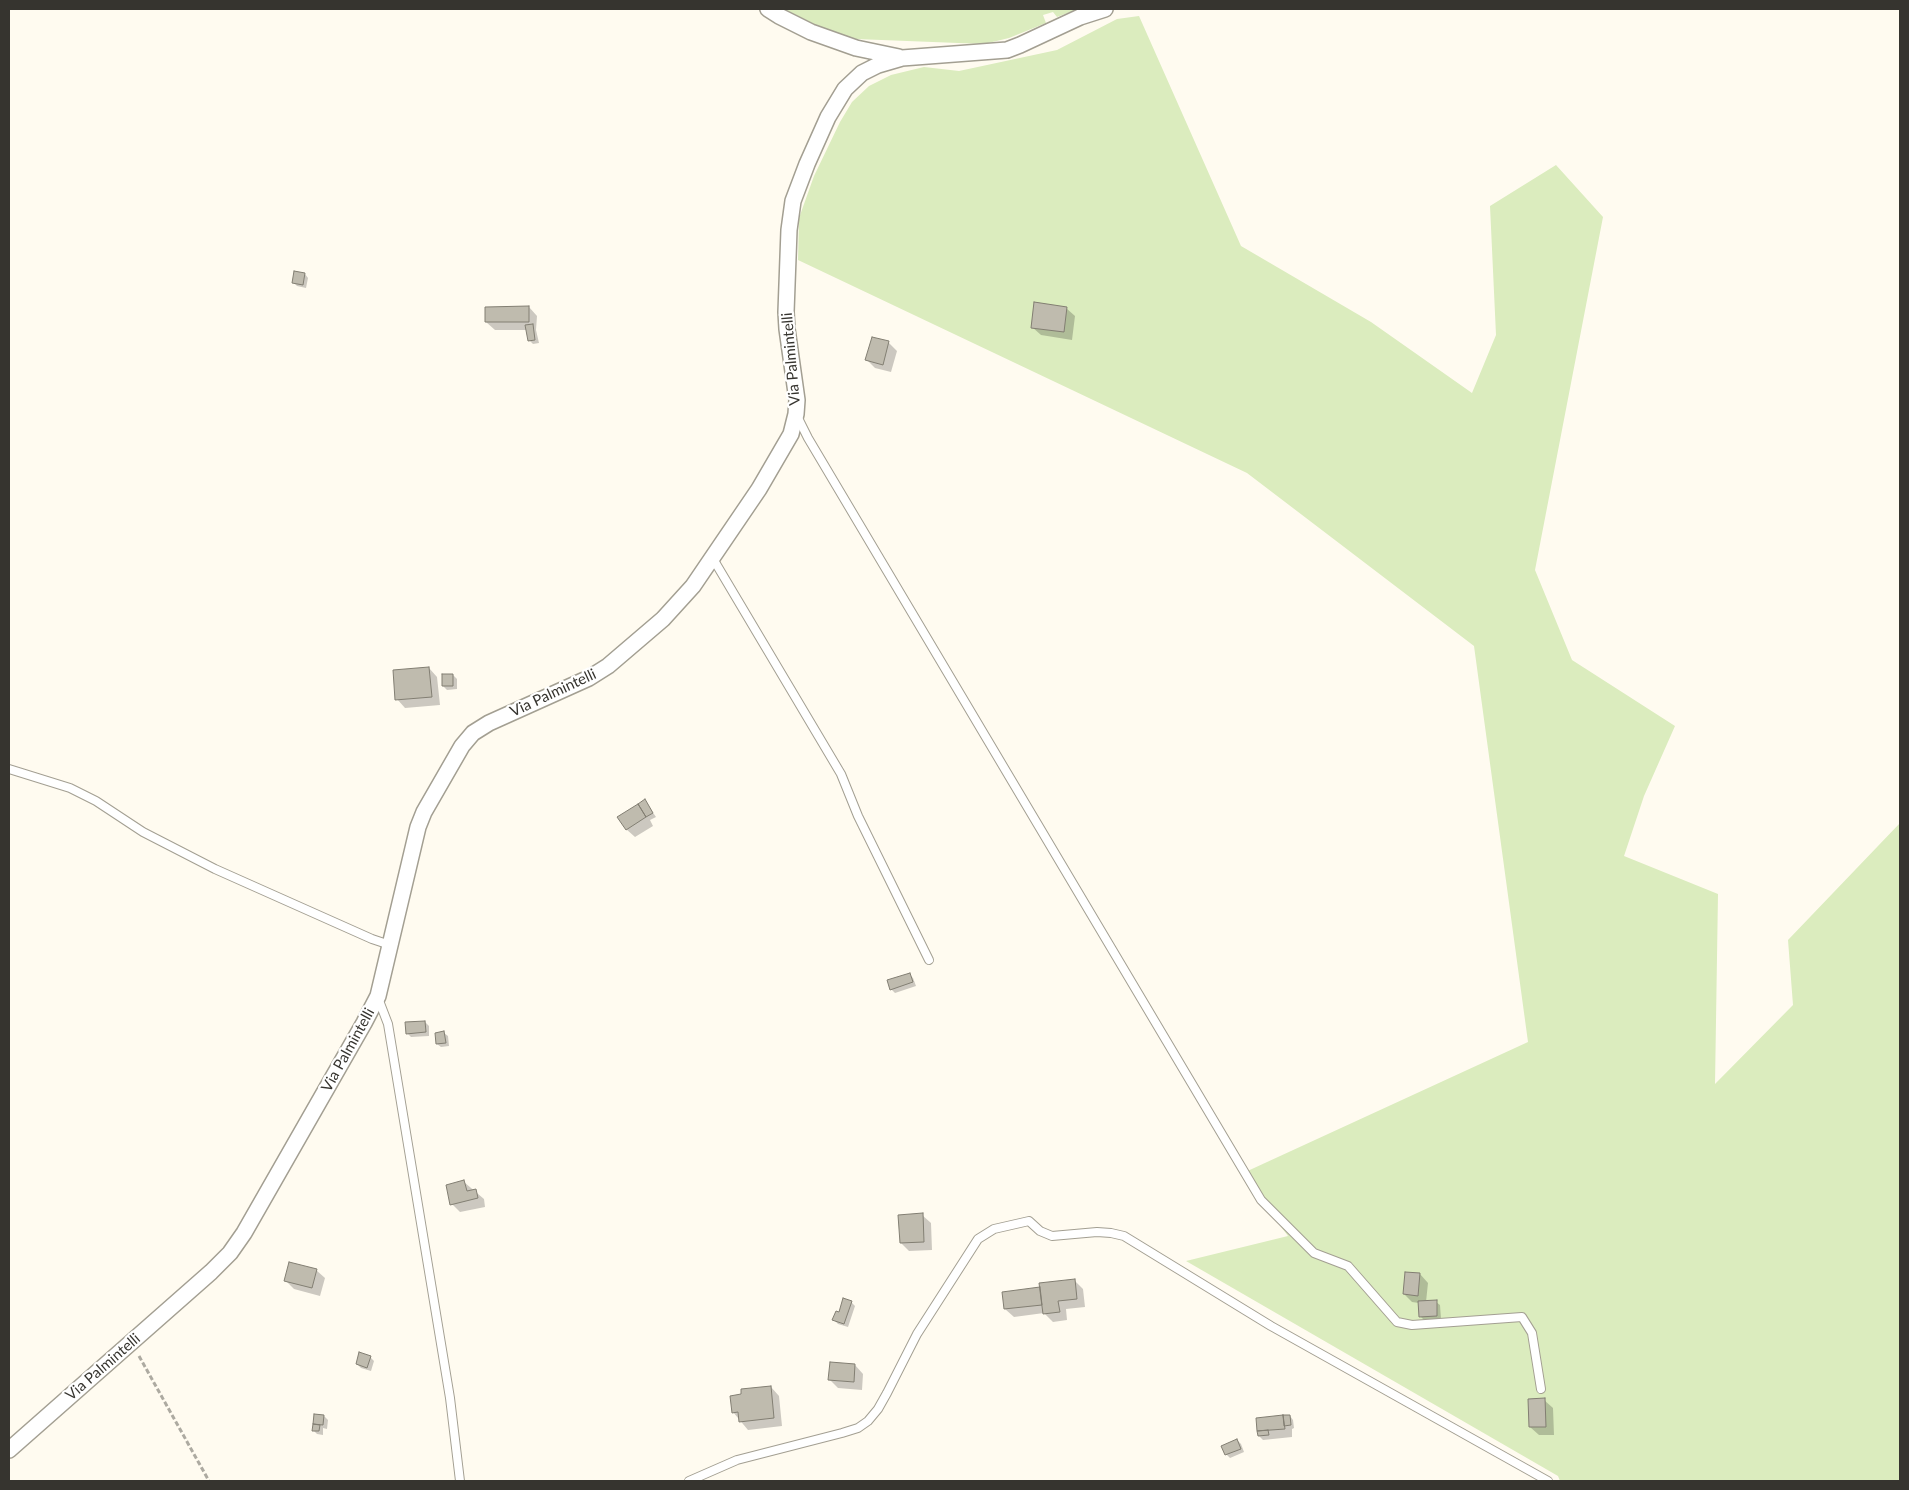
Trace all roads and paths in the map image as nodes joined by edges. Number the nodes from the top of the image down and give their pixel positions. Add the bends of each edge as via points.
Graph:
1 (768, 9) edge
2 (1105, 9) edge
3 (902, 58) junction
4 (796, 414) junction
5 (712, 557) junction
6 (9, 769) edge
7 (390, 945) junction
8 (929, 960) dead end
9 (378, 996) junction
10 (139, 1356) dead end
11 (1541, 1388) dead end
12 (9, 1450) edge
13 (209, 1481) edge
14 (460, 1481) edge
15 (689, 1481) edge
16 (1548, 1481) edge

1 - 3 street via 811,32 856,48
2 - 3 street, Via Palmintelli via 1007,50
3 - 4 street, Via Palmintelli via 862,73 845,89 828,117 793,201 786,312
4 - 5 street, Via Palmintelli via 790,434 763,481
4 - 11 lane via 1261,1200 1314,1253 1348,1266 1396,1322 1412,1325 1522,1317 1532,1333
5 - 7 street, Via Palmintelli via 681,601 608,666 589,678 489,723 462,746 418,827
5 - 8 lane via 841,774 858,816
6 - 7 lane via 70,788 143,832 215,868
7 - 9 street, Via Palmintelli
9 - 12 street, Via Palmintelli via 230,1253
9 - 14 lane via 388,1024 450,1398
10 - 13 path
15 - 16 lane via 736,1460 842,1433 868,1421 887,1393 917,1334 978,1240 994,1229 1029,1221 1052,1236 1097,1232 1124,1236 1271,1326

